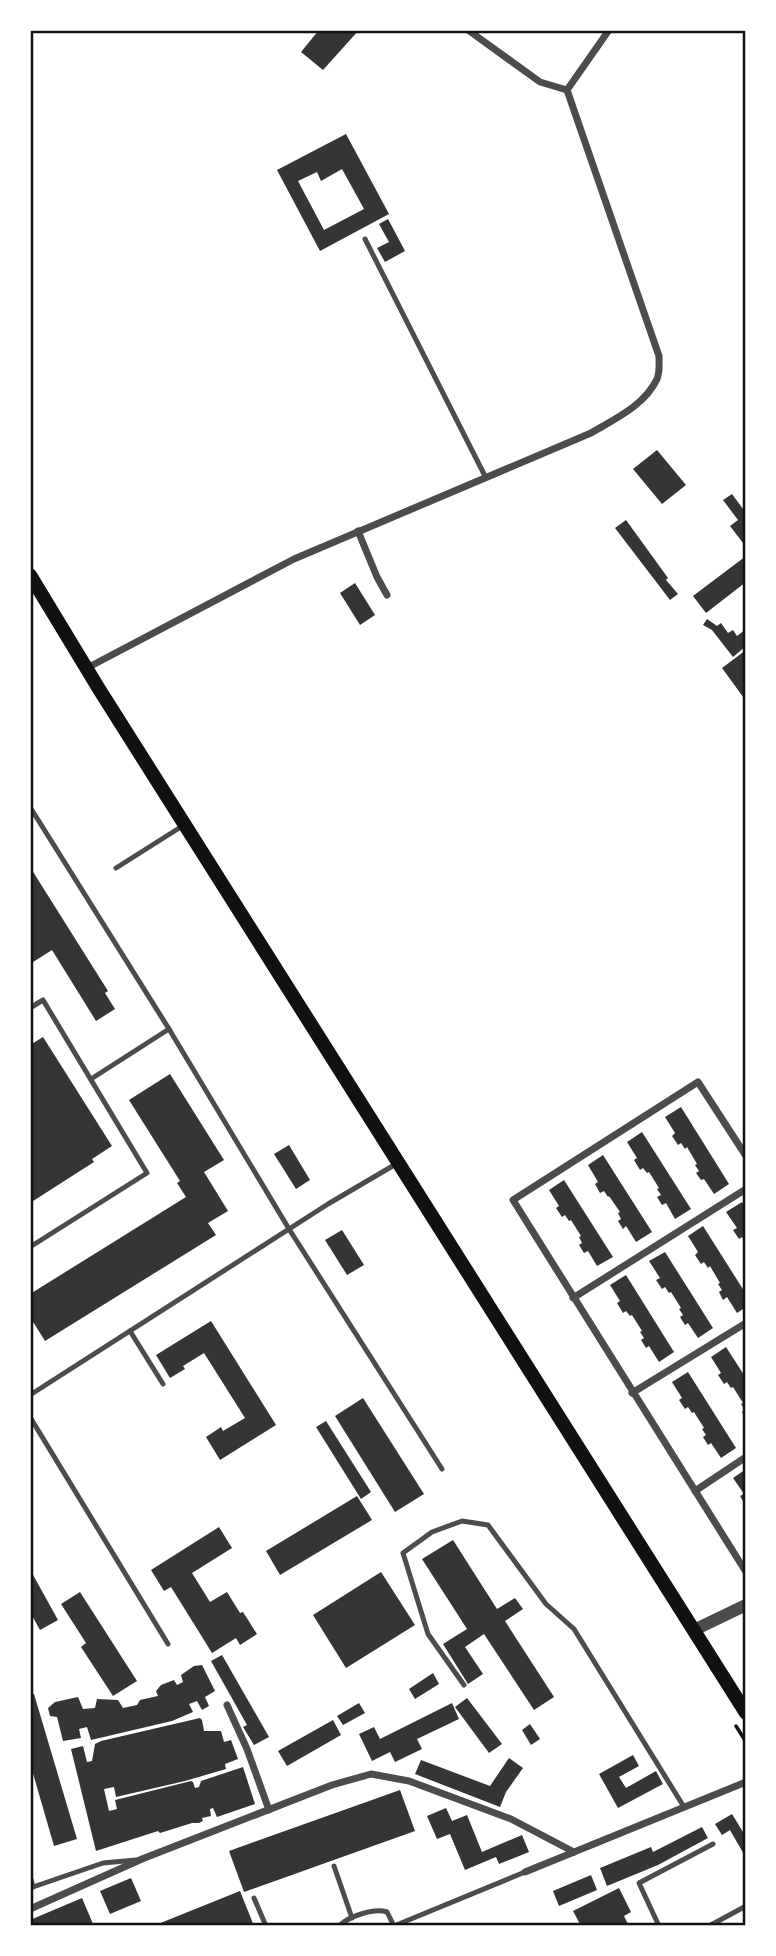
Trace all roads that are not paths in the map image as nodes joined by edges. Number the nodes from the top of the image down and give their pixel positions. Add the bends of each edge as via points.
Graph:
1 (468, 30) edge
2 (609, 30) edge
3 (567, 90) junction
4 (365, 239) dead end
5 (486, 478) junction
6 (358, 531) junction
7 (30, 575) edge
8 (387, 595) dead end
9 (86, 668) junction
10 (30, 807) edge
11 (36, 817) junction
12 (30, 821) edge
13 (184, 825) junction
14 (116, 868) dead end
15 (30, 1008) edge
16 (169, 1029) junction
17 (91, 1079) junction
18 (746, 1156) edge
19 (399, 1163) junction
20 (746, 1189) edge
21 (289, 1229) junction
22 (30, 1247) edge
23 (573, 1298) junction
24 (746, 1323) edge
25 (130, 1331) junction
26 (163, 1384) dead end
27 (632, 1393) junction
28 (30, 1395) edge
29 (30, 1417) edge
30 (746, 1457) edge
31 (442, 1469) dead end
32 (695, 1491) junction
33 (746, 1572) edge
34 (746, 1605) edge
35 (694, 1630) junction
36 (168, 1644) dead end
37 (464, 1685) dead end
38 (227, 1705) dead end
39 (746, 1713) edge
40 (746, 1782) edge
41 (684, 1807) junction
42 (269, 1810) junction
43 (713, 1844) dead end
44 (574, 1852) junction
45 (142, 1859) junction
46 (334, 1866) dead end
47 (525, 1872) joint
48 (30, 1876) edge
49 (31, 1887) edge
50 (254, 1898) dead end
51 (746, 1906) edge
52 (30, 1909) edge
53 (352, 1918) junction
54 (266, 1926) edge
55 (339, 1926) edge
56 (394, 1926) edge
57 (659, 1926) edge
58 (709, 1926) edge

1 - 3 street via 540,82
2 - 3 street
3 - 5 street via 653,336 659,377 622,415 555,450
4 - 5 lane
5 - 6 street
6 - 8 street
6 - 9 street
7 - 9 main road
9 - 13 main road
10 - 11 lane
11 - 12 lane
11 - 16 lane
13 - 14 lane
13 - 19 main road
15 - 17 lane via 43,1000
16 - 17 lane
16 - 21 lane
17 - 22 lane via 147,1173
18 - 23 street via 698,1082 513,1200
19 - 21 lane
19 - 35 main road
20 - 23 street
21 - 25 lane
21 - 31 lane
23 - 27 street
24 - 27 street
25 - 26 lane
25 - 28 lane
27 - 32 street
29 - 36 lane
30 - 32 street
32 - 33 street
34 - 35 street
35 - 39 main road
37 - 41 lane via 428,1634 403,1553 432,1532 463,1521 488,1525 546,1604 574,1629
38 - 42 street
40 - 41 street
41 - 44 street
42 - 44 street via 371,1774 409,1781 511,1819
42 - 45 street
43 - 57 lane via 639,1883
44 - 47 street
45 - 49 lane via 103,1863
45 - 52 street
46 - 53 lane
47 - 56 lane
48 - 49 lane
50 - 54 lane
51 - 58 lane
53 - 55 lane
53 - 56 lane via 378,1909 387,1912

